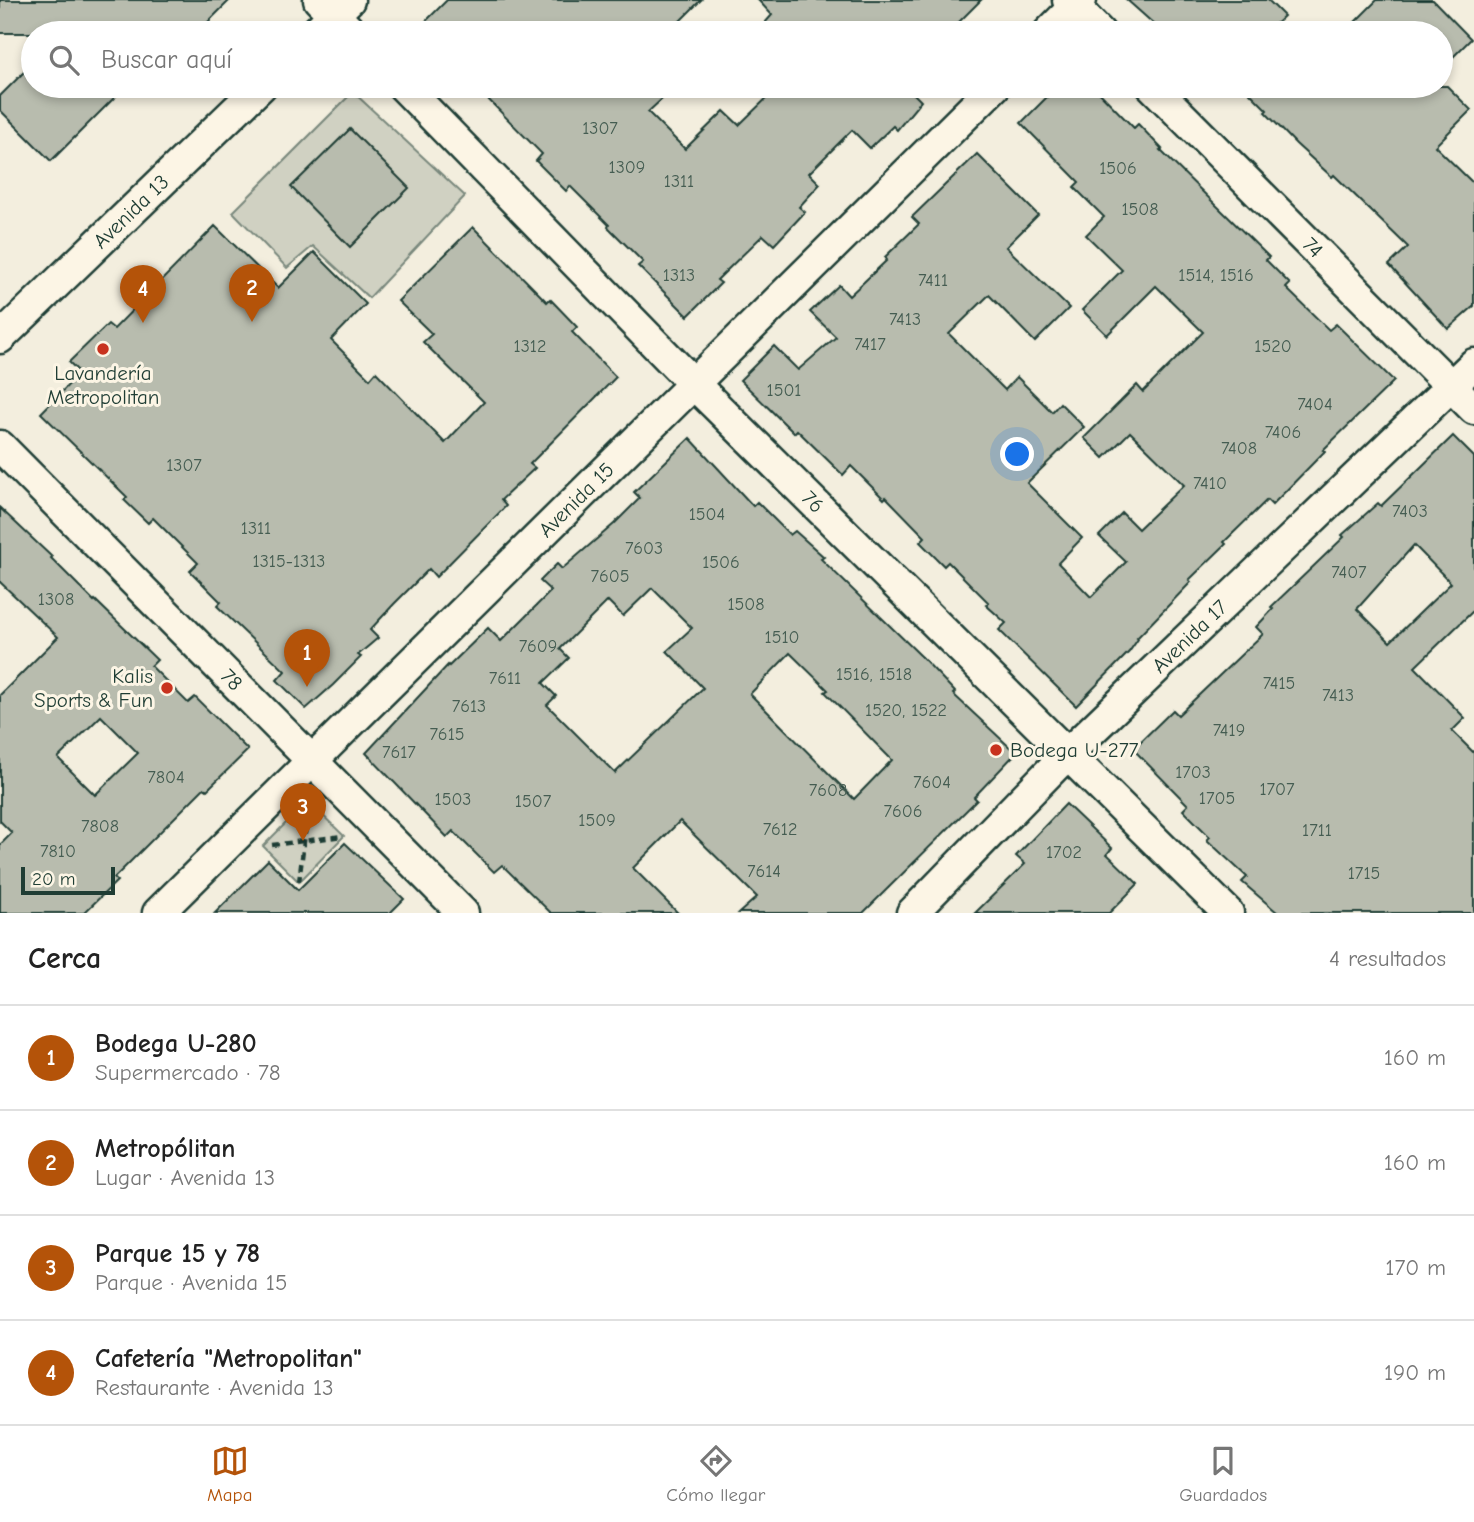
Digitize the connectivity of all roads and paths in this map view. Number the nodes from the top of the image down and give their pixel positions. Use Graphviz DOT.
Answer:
graph roads {
  1 [pos="1074,2"];
  2 [pos="1058,21"];
  3 [pos="1090,21"];
  4 [pos="249,98"];
  5 [pos="415,98"];
  6 [pos="983,98"];
  7 [pos="1165,98"];
  8 [pos="0,338"];
  9 [pos="1474,364"];
  10 [pos="693,383"];
  11 [pos="1452,387"];
  12 [pos="1474,409"];
  13 [pos="0,446"];
  14 [pos="1068,753"];
  15 [pos="312,761"];
  16 [pos="309,801"];
  17 [pos="344,836"];
  18 [pos="304,841"];
  19 [pos="262,846"];
  20 [pos="299,882"];
  21 [pos="158,913"];
  22 [pos="463,913"];
  23 [pos="912,913"];
  24 [pos="1228,913"];
  1 -- 2 [label="street"];
  1 -- 3 [label="street"];
  4 -- 8 [label="street, Avenida 13"];
  5 -- 10 [label="street, 76"];
  6 -- 10 [label="street, Avenida 15"];
  7 -- 11 [label="street, 74"];
  9 -- 11 [label="street, Avenida 17"];
  10 -- 14 [label="street, 76"];
  10 -- 15 [label="street, Avenida 15"];
  11 -- 12 [label="street, 74"];
  11 -- 14 [label="street, Avenida 17"];
  13 -- 15 [label="street, 78"];
  14 -- 23 [label="street, Avenida 17"];
  14 -- 24 [label="street, 76"];
  15 -- 21 [label="street, Avenida 15"];
  15 -- 22 [label="street, 78"];
  16 -- 18 [label="path"];
  17 -- 18 [label="path"];
  18 -- 19 [label="path"];
  18 -- 20 [label="path"];
}
